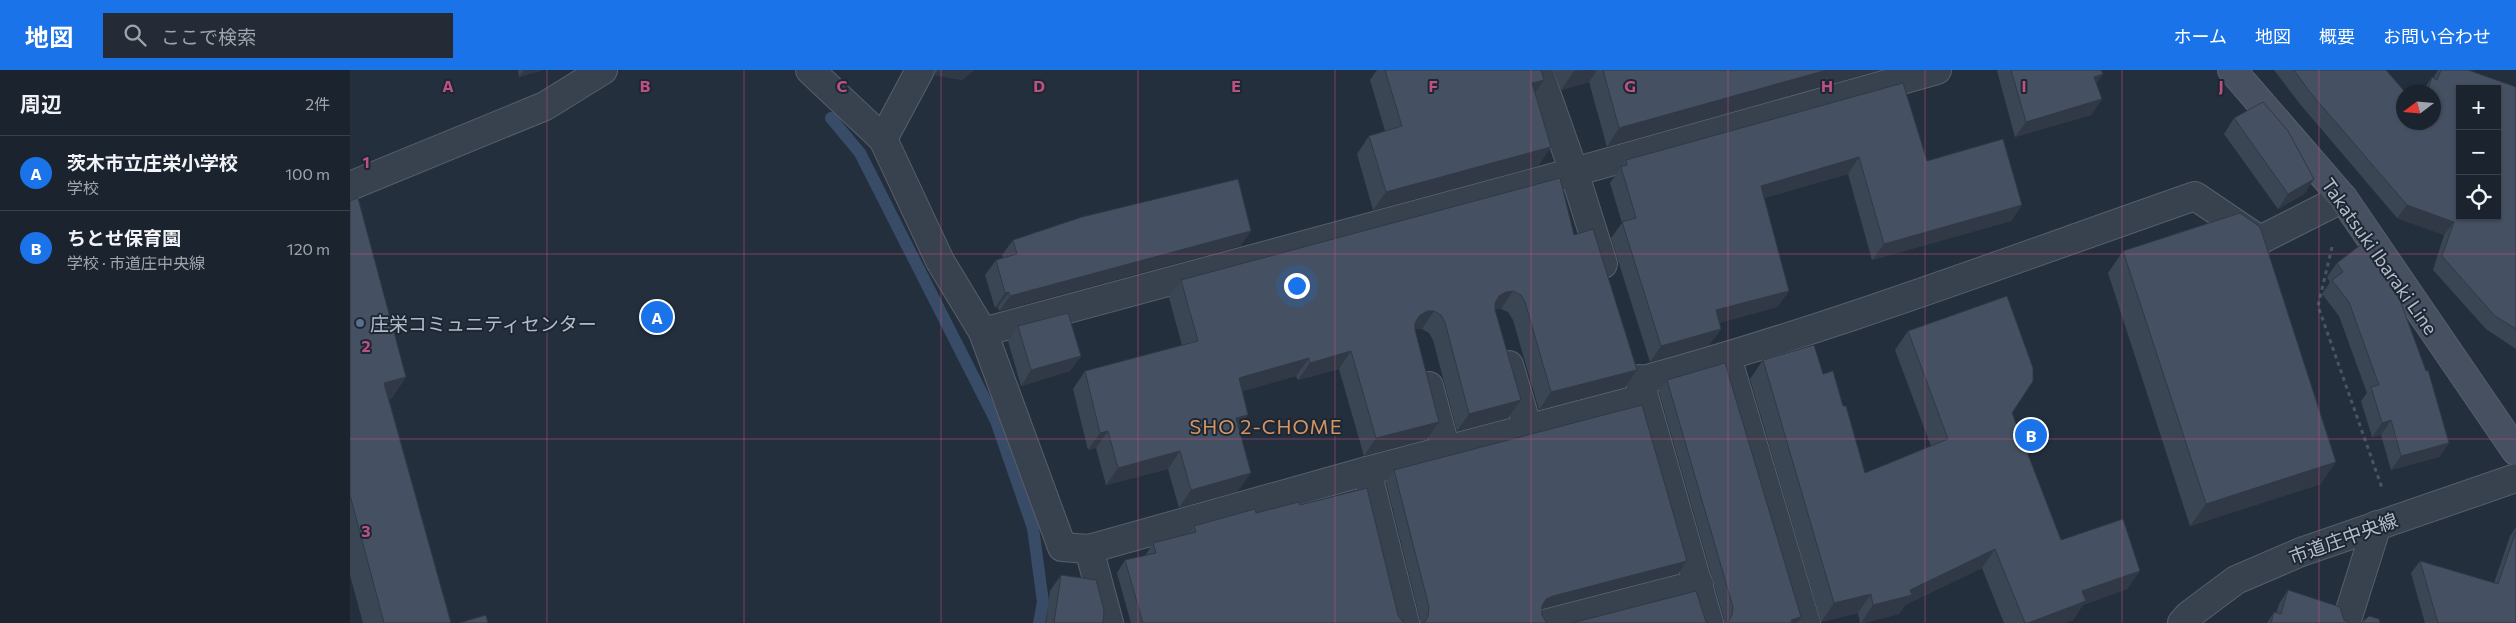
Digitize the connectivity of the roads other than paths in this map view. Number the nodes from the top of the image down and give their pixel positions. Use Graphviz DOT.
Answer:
graph roads {
  1 [pos="603,70"];
  2 [pos="810,70"];
  3 [pos="920,70"];
  4 [pos="1538,70"];
  5 [pos="1937,70"];
  6 [pos="2232,70"];
  7 [pos="882,139"];
  8 [pos="1574,172"];
  9 [pos="350,186"];
  10 [pos="2343,198"];
  11 [pos="1610,286"];
  12 [pos="983,332"];
  13 [pos="1503,343"];
  14 [pos="1631,353"];
  15 [pos="1727,358"];
  16 [pos="1423,363"];
  17 [pos="1642,390"];
  18 [pos="1528,429"];
  19 [pos="1446,450"];
  20 [pos="2516,451"];
  21 [pos="1367,471"];
  22 [pos="2516,478"];
  23 [pos="2385,522"];
  24 [pos="1089,549"];
  25 [pos="1699,584"];
  26 [pos="1109,623"];
  27 [pos="1404,623"];
  28 [pos="1548,623"];
  29 [pos="1709,623"];
  30 [pos="1806,623"];
  31 [pos="2182,623"];
  32 [pos="2346,623"];
  1 -- 9 [label="street"];
  2 -- 7 [label="street"];
  3 -- 7 [label="street"];
  4 -- 8 [label="street"];
  5 -- 8 [label="street"];
  6 -- 10 [label="main road, Takatsuki Ibaraki Line"];
  7 -- 12 [label="street"];
  8 -- 11 [label="street"];
  8 -- 12 [label="street"];
  10 -- 15 [label="street"];
  10 -- 20 [label="main road, Takatsuki Ibaraki Line"];
  12 -- 24 [label="street"];
  13 -- 18 [label="street"];
  14 -- 17 [label="street"];
  15 -- 17 [label="street"];
  15 -- 30 [label="street"];
  16 -- 19 [label="street"];
  17 -- 18 [label="street"];
  17 -- 25 [label="street"];
  18 -- 19 [label="street"];
  19 -- 21 [label="street"];
  21 -- 24 [label="street"];
  21 -- 27 [label="street"];
  22 -- 23 [label="street, 市道庄中央線"];
  23 -- 31 [label="street, 市道庄中央線"];
  23 -- 32 [label="street"];
  24 -- 26 [label="street"];
  25 -- 28 [label="street"];
  25 -- 29 [label="street"];
}
